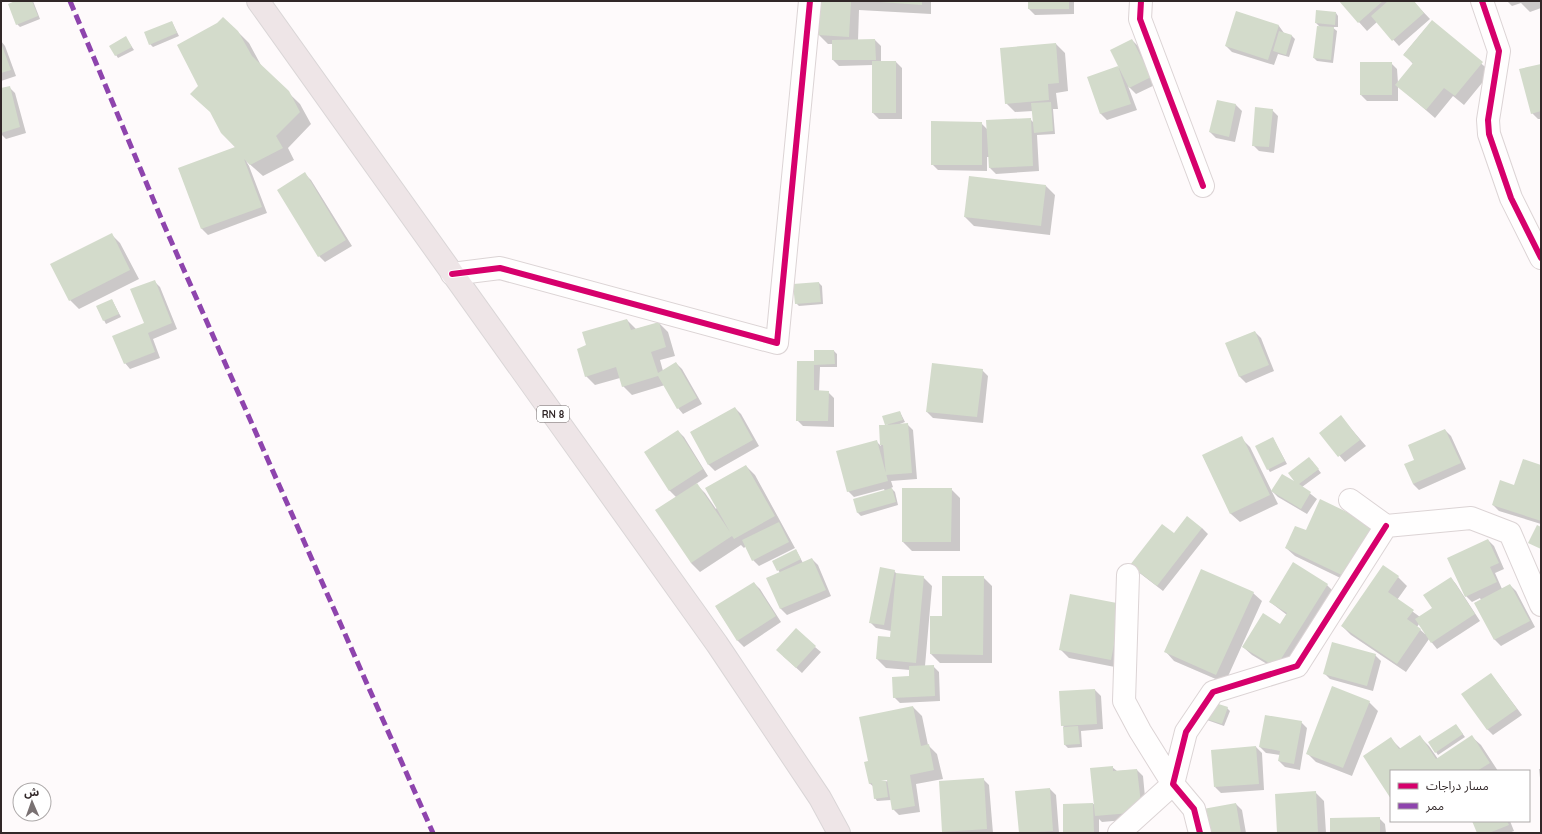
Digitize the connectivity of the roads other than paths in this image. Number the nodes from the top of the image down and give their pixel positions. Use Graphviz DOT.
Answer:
graph roads {
  1 [pos="258,1"];
  2 [pos="810,1"];
  3 [pos="1140,1"];
  4 [pos="1482,1"];
  5 [pos="1204,186"];
  6 [pos="1541,258"];
  7 [pos="452,274"];
  8 [pos="1350,500"];
  9 [pos="1386,526"];
  10 [pos="1128,576"];
  11 [pos="1541,605"];
  12 [pos="1173,784"];
  13 [pos="839,833"];
  14 [pos="1119,833"];
  15 [pos="1200,833"];
  1 -- 7 [label="main road, RN 8"];
  2 -- 7 [label="street"];
  3 -- 5 [label="street"];
  4 -- 6 [label="street"];
  7 -- 13 [label="main road, RN 8"];
  8 -- 9 [label="street"];
  9 -- 11 [label="street"];
  9 -- 12 [label="street"];
  10 -- 12 [label="street"];
  12 -- 14 [label="street"];
  12 -- 15 [label="street"];
}
